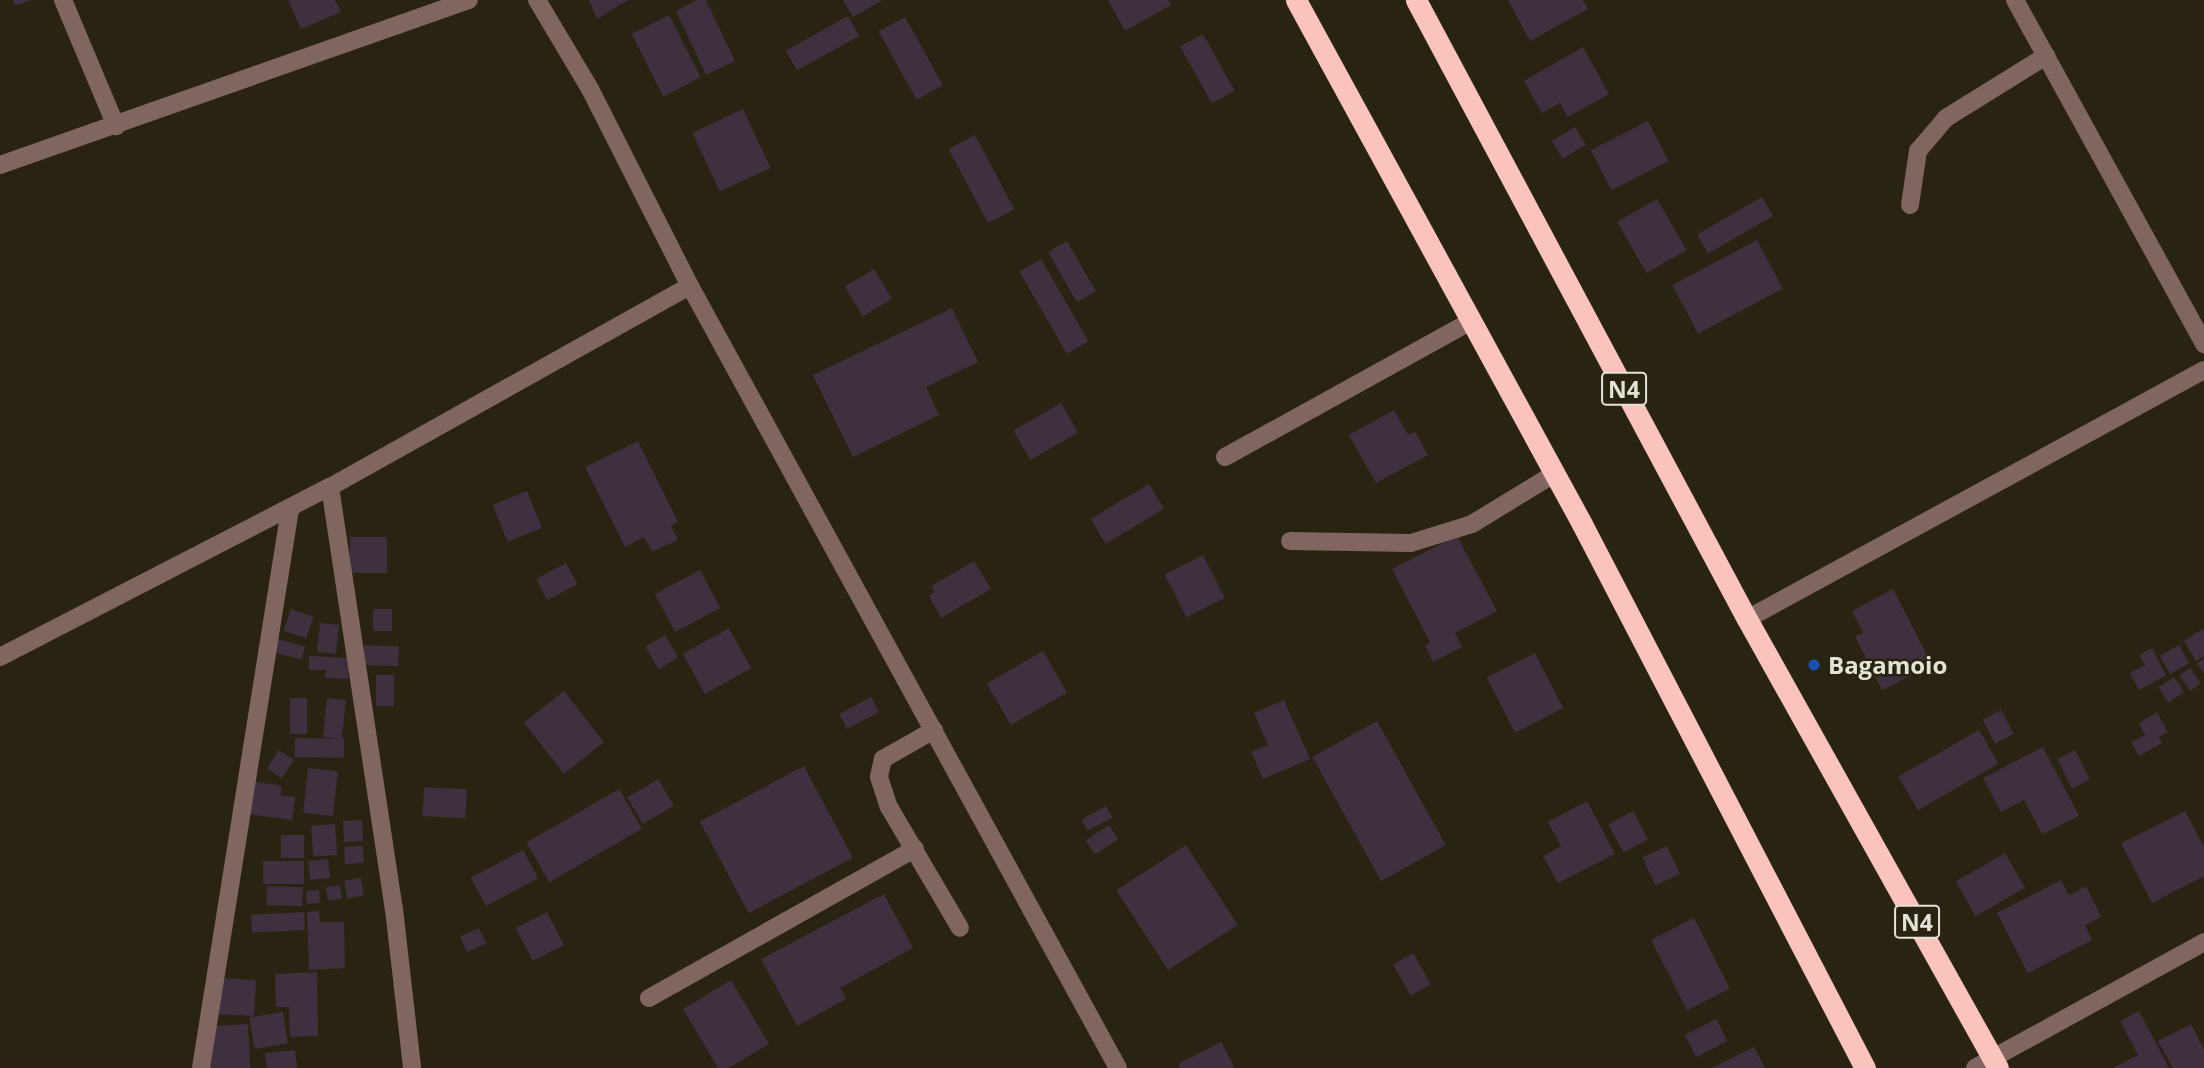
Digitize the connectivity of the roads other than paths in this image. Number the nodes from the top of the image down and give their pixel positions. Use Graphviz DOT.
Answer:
graph roads {
  1 [pos="63,0"];
  2 [pos="469,0"];
  3 [pos="537,0"];
  4 [pos="1296,0"];
  5 [pos="1416,0"];
  6 [pos="2015,0"];
  7 [pos="2046,56"];
  8 [pos="116,126"];
  9 [pos="0,165"];
  10 [pos="1910,205"];
  11 [pos="690,286"];
  12 [pos="1471,321"];
  13 [pos="2204,344"];
  14 [pos="2204,370"];
  15 [pos="1225,457"];
  16 [pos="1555,474"];
  17 [pos="330,487"];
  18 [pos="289,509"];
  19 [pos="1290,541"];
  20 [pos="1747,619"];
  21 [pos="0,657"];
  22 [pos="934,730"];
  23 [pos="915,849"];
  24 [pos="960,928"];
  25 [pos="2204,942"];
  26 [pos="649,998"];
  27 [pos="1988,1065"];
  28 [pos="201,1068"];
  29 [pos="412,1068"];
  30 [pos="1118,1068"];
  31 [pos="1865,1068"];
  1 -- 8 [label="street"];
  2 -- 8 [label="street"];
  3 -- 11 [label="street"];
  4 -- 12 [label="highway"];
  5 -- 20 [label="highway, N4"];
  6 -- 7 [label="street"];
  7 -- 10 [label="street"];
  7 -- 13 [label="street"];
  8 -- 9 [label="street"];
  11 -- 17 [label="street"];
  11 -- 22 [label="street"];
  12 -- 15 [label="street"];
  12 -- 16 [label="highway"];
  14 -- 20 [label="street"];
  16 -- 19 [label="street"];
  16 -- 31 [label="highway"];
  17 -- 18 [label="street"];
  17 -- 29 [label="street"];
  18 -- 21 [label="street"];
  18 -- 28 [label="street"];
  20 -- 27 [label="highway, N4"];
  22 -- 23 [label="street"];
  22 -- 30 [label="street"];
  23 -- 24 [label="street"];
  23 -- 26 [label="street"];
  25 -- 27 [label="street"];
}
